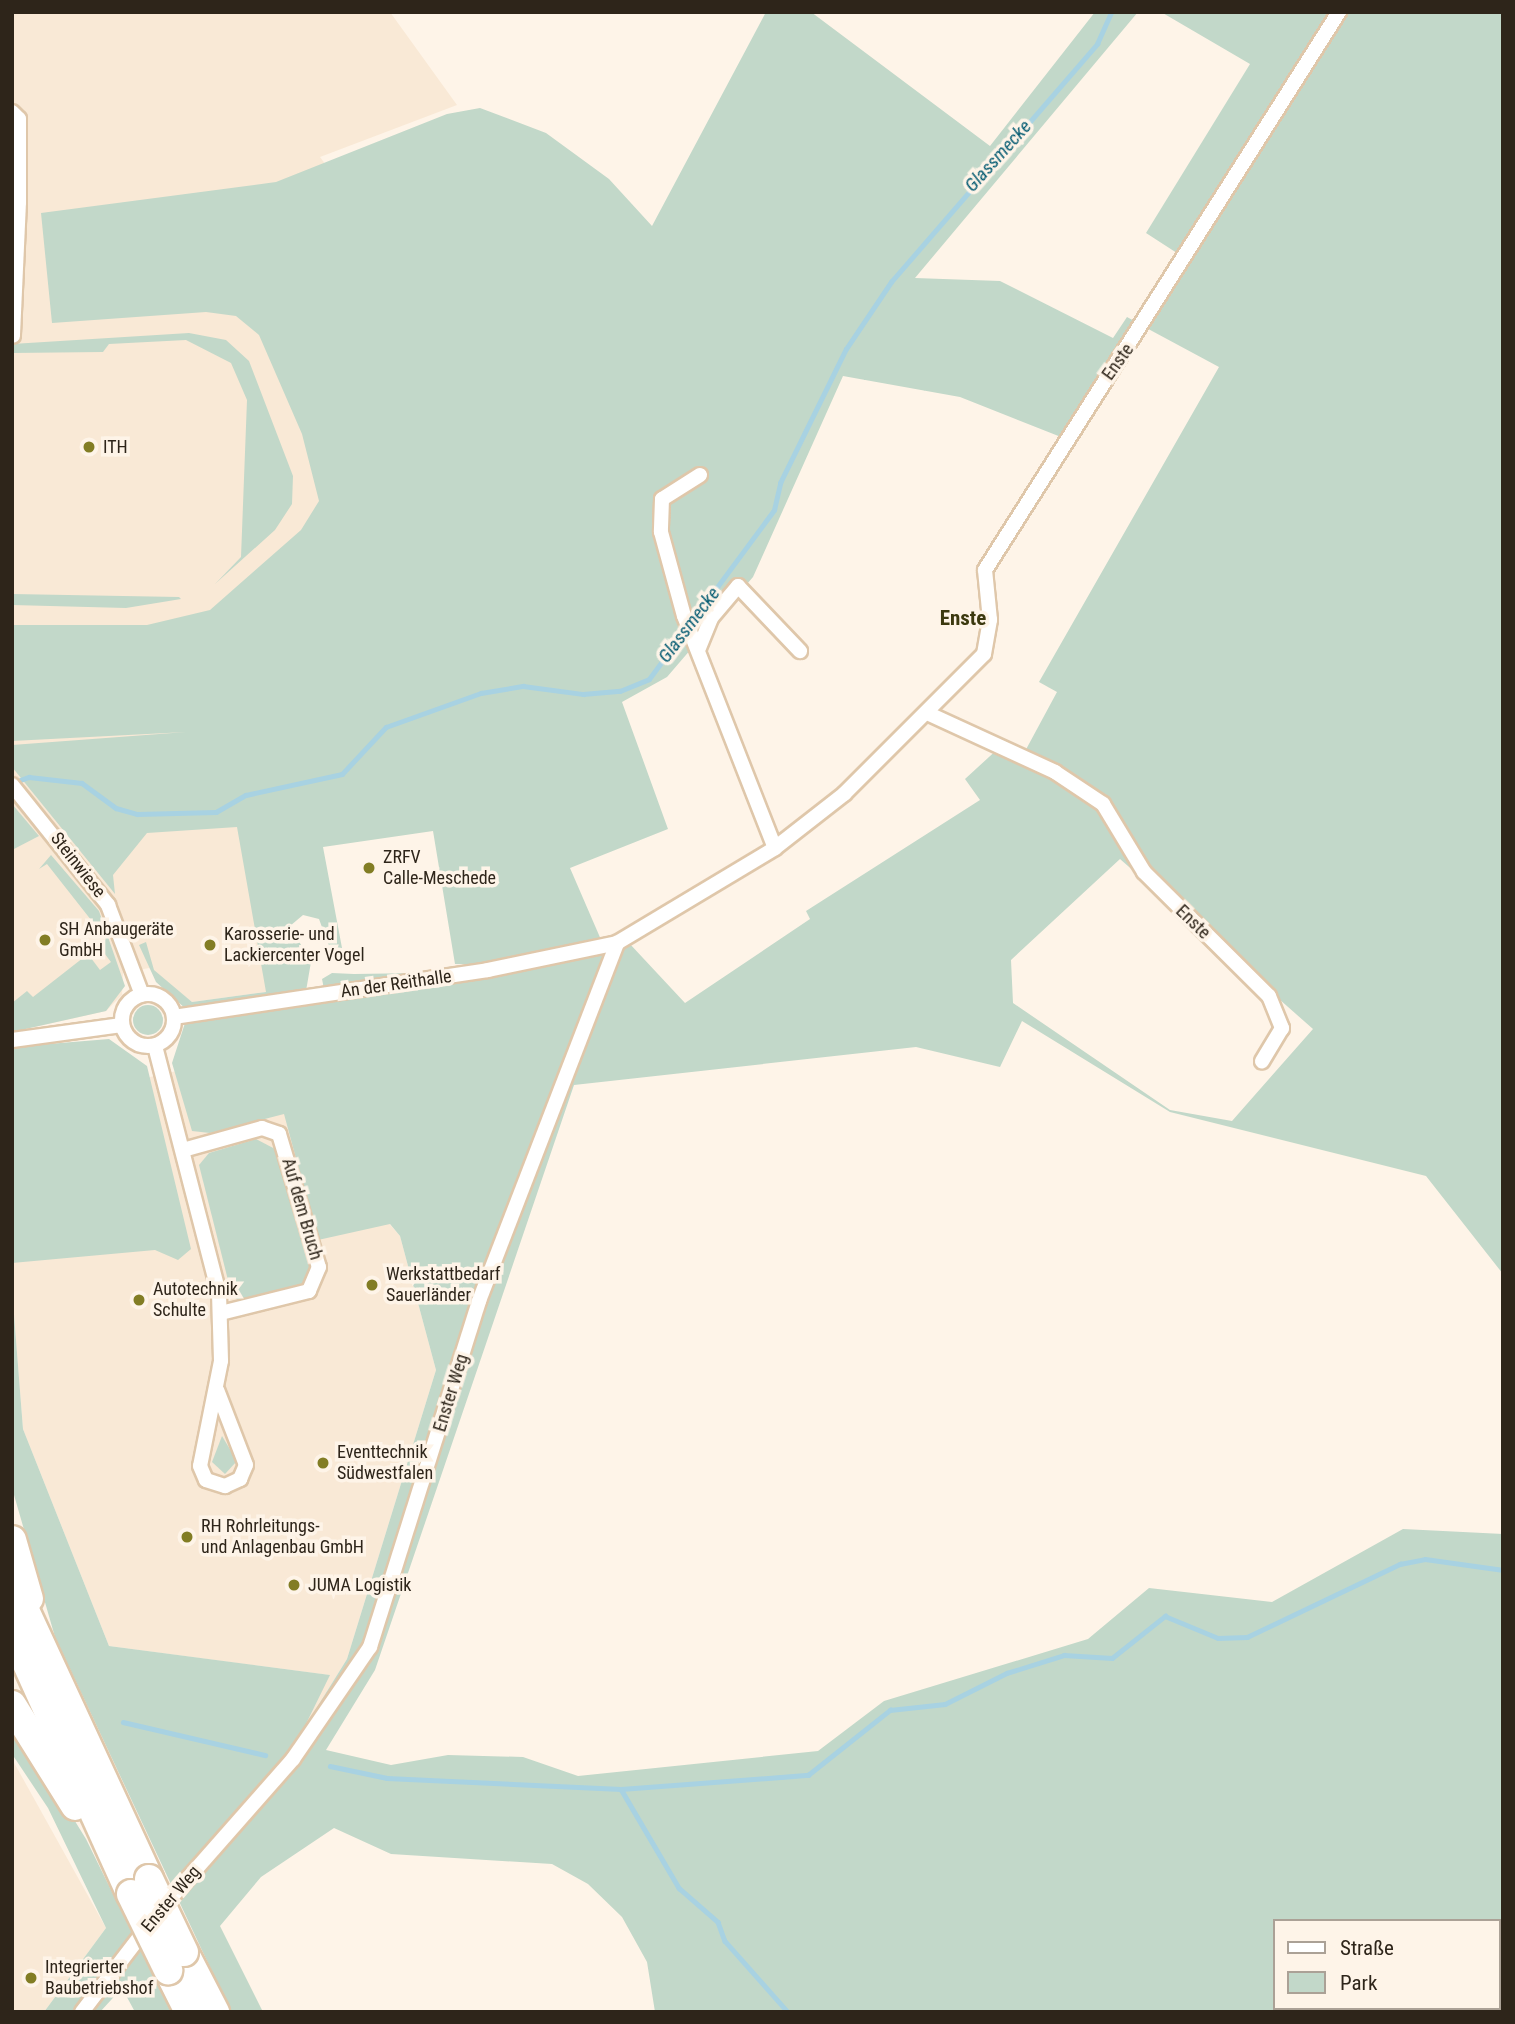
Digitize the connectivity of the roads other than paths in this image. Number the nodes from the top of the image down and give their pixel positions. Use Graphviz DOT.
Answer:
graph roads {
  1 [pos="1339,12"];
  2 [pos="12,112"];
  3 [pos="16,197"];
  4 [pos="17,335"];
  5 [pos="700,475"];
  6 [pos="696,642"];
  7 [pos="800,651"];
  8 [pos="927,713"];
  9 [pos="15,789"];
  10 [pos="775,848"];
  11 [pos="617,943"];
  12 [pos="142,995"];
  13 [pos="174,1017"];
  14 [pos="122,1025"];
  15 [pos="12,1040"];
  16 [pos="155,1046"];
  17 [pos="1262,1061"];
  18 [pos="183,1150"];
  19 [pos="221,1314"];
  20 [pos="217,1390"];
  21 [pos="12,1540"];
  22 [pos="12,1582"];
  23 [pos="12,1631"];
  24 [pos="55,1678"];
  25 [pos="12,1705"];
  26 [pos="140,1886"];
  27 [pos="176,1961"];
  28 [pos="82,2012"];
  29 [pos="189,2012"];
  30 [pos="215,2012"];
  1 -- 8 [label="street, Enste"];
  2 -- 3 [label="street"];
  3 -- 4 [label="street"];
  5 -- 6 [label="street"];
  6 -- 7 [label="street"];
  6 -- 10 [label="street"];
  8 -- 10 [label="street, Enste"];
  8 -- 17 [label="street, Enste"];
  9 -- 12 [label="street, Steinwiese"];
  10 -- 11 [label="street, Enste"];
  11 -- 13 [label="street, An der Reithalle"];
  11 -- 28 [label="street, Enster Weg"];
  12 -- 13 [label="street"];
  12 -- 14 [label="street"];
  13 -- 16 [label="street"];
  14 -- 15 [label="street"];
  14 -- 16 [label="street"];
  16 -- 18 [label="street"];
  18 -- 19 [label="street"];
  18 -- 19 [label="street, Auf dem Bruch"];
  19 -- 20 [label="street"];
  20 -- 20 [label="street"];
  21 -- 24 [label="highway"];
  22 -- 24 [label="highway"];
  23 -- 26 [label="highway"];
  24 -- 26 [label="highway"];
  25 -- 26 [label="highway"];
  26 -- 27 [label="highway, bridge"];
  27 -- 29 [label="highway"];
  27 -- 30 [label="highway"];
}
